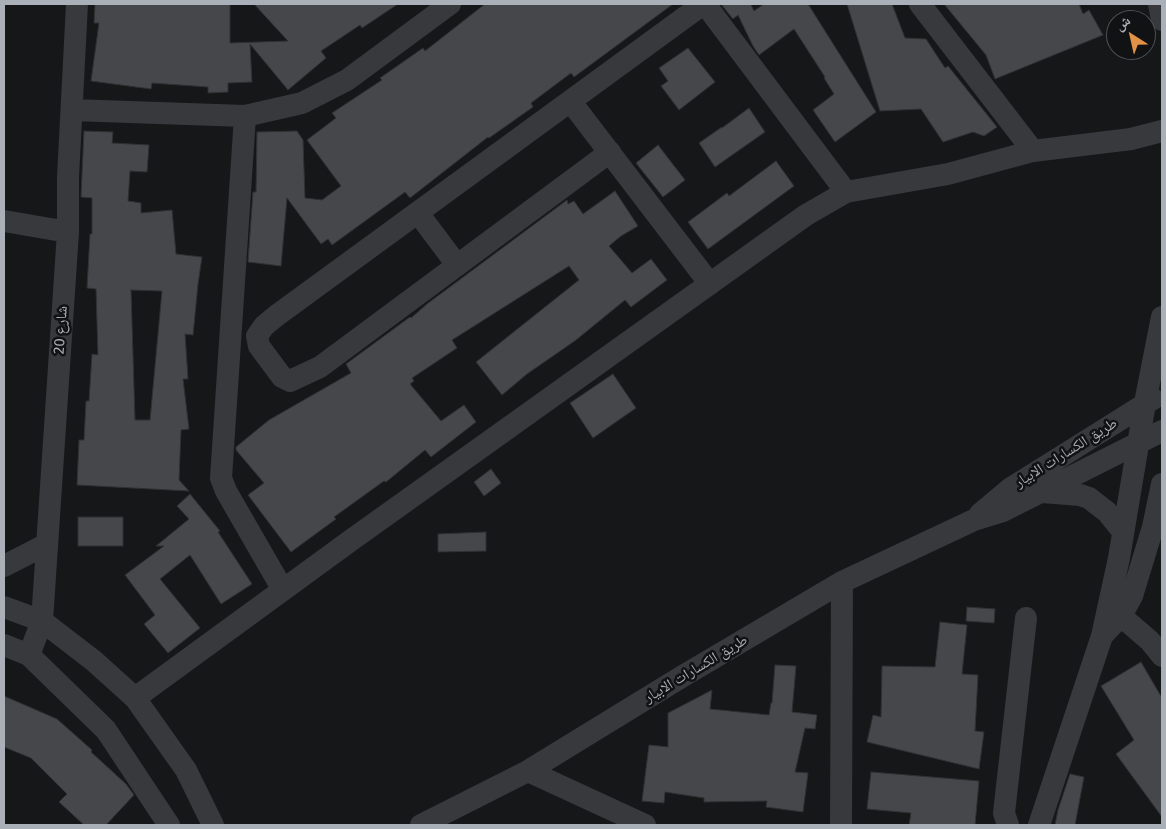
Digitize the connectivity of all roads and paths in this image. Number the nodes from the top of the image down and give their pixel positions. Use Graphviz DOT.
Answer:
graph roads {
  1 [pos="77,4"];
  2 [pos="450,4"];
  3 [pos="704,4"];
  4 [pos="920,4"];
  5 [pos="1158,4"];
  6 [pos="1162,20"];
  7 [pos="571,102"];
  8 [pos="72,110"];
  9 [pos="245,116"];
  10 [pos="1162,130"];
  11 [pos="1033,151"];
  12 [pos="610,152"];
  13 [pos="846,192"];
  14 [pos="418,213"];
  15 [pos="4,222"];
  16 [pos="68,232"];
  17 [pos="457,265"];
  18 [pos="710,284"];
  19 [pos="1162,318"];
  20 [pos="1154,398"];
  21 [pos="1162,431"];
  22 [pos="1138,444"];
  23 [pos="1162,484"];
  24 [pos="1041,492"];
  25 [pos="974,520"];
  26 [pos="1123,532"];
  27 [pos="47,544"];
  28 [pos="4,566"];
  29 [pos="842,582"];
  30 [pos="283,590"];
  31 [pos="4,607"];
  32 [pos="1122,616"];
  33 [pos="1026,618"];
  34 [pos="42,621"];
  35 [pos="1102,636"];
  36 [pos="4,645"];
  37 [pos="29,655"];
  38 [pos="1162,656"];
  39 [pos="135,698"];
  40 [pos="528,771"];
  41 [pos="169,825"];
  42 [pos="213,825"];
  43 [pos="421,825"];
  44 [pos="645,825"];
  45 [pos="841,825"];
  46 [pos="1008,825"];
  47 [pos="1039,825"];
  1 -- 8 [label="street, شارع 20"];
  2 -- 9 [label="street"];
  3 -- 7 [label="street"];
  3 -- 13 [label="street"];
  4 -- 11 [label="street"];
  5 -- 6 [label="street"];
  7 -- 12 [label="street"];
  7 -- 14 [label="street"];
  8 -- 9 [label="street"];
  8 -- 16 [label="street, شارع 20"];
  9 -- 30 [label="street"];
  10 -- 11 [label="street"];
  11 -- 13 [label="street"];
  12 -- 17 [label="street"];
  12 -- 18 [label="street"];
  13 -- 18 [label="street"];
  14 -- 17 [label="street"];
  14 -- 17 [label="street"];
  15 -- 16 [label="street"];
  16 -- 27 [label="street, شارع 20"];
  18 -- 30 [label="street"];
  19 -- 20 [label="street"];
  20 -- 22 [label="street"];
  20 -- 25 [label="street, طريق الكسارات الابيار"];
  21 -- 22 [label="street, طريق الكسارات الابيار"];
  22 -- 24 [label="street, طريق الكسارات الابيار"];
  22 -- 26 [label="street"];
  23 -- 32 [label="street"];
  24 -- 25 [label="street, طريق الكسارات الابيار"];
  24 -- 26 [label="street"];
  25 -- 29 [label="street, طريق الكسارات الابيار"];
  26 -- 35 [label="street"];
  27 -- 28 [label="street"];
  27 -- 34 [label="street, شارع 20"];
  29 -- 40 [label="street, طريق الكسارات الابيار"];
  29 -- 45 [label="street"];
  30 -- 39 [label="street"];
  31 -- 34 [label="street"];
  32 -- 35 [label="street"];
  32 -- 38 [label="street"];
  33 -- 46 [label="street"];
  34 -- 37 [label="street, شارع 20"];
  34 -- 39 [label="street"];
  35 -- 47 [label="street"];
  36 -- 37 [label="street"];
  37 -- 41 [label="street"];
  39 -- 42 [label="street"];
  40 -- 43 [label="street, طريق الكسارات الابيار"];
  40 -- 44 [label="street"];
}
